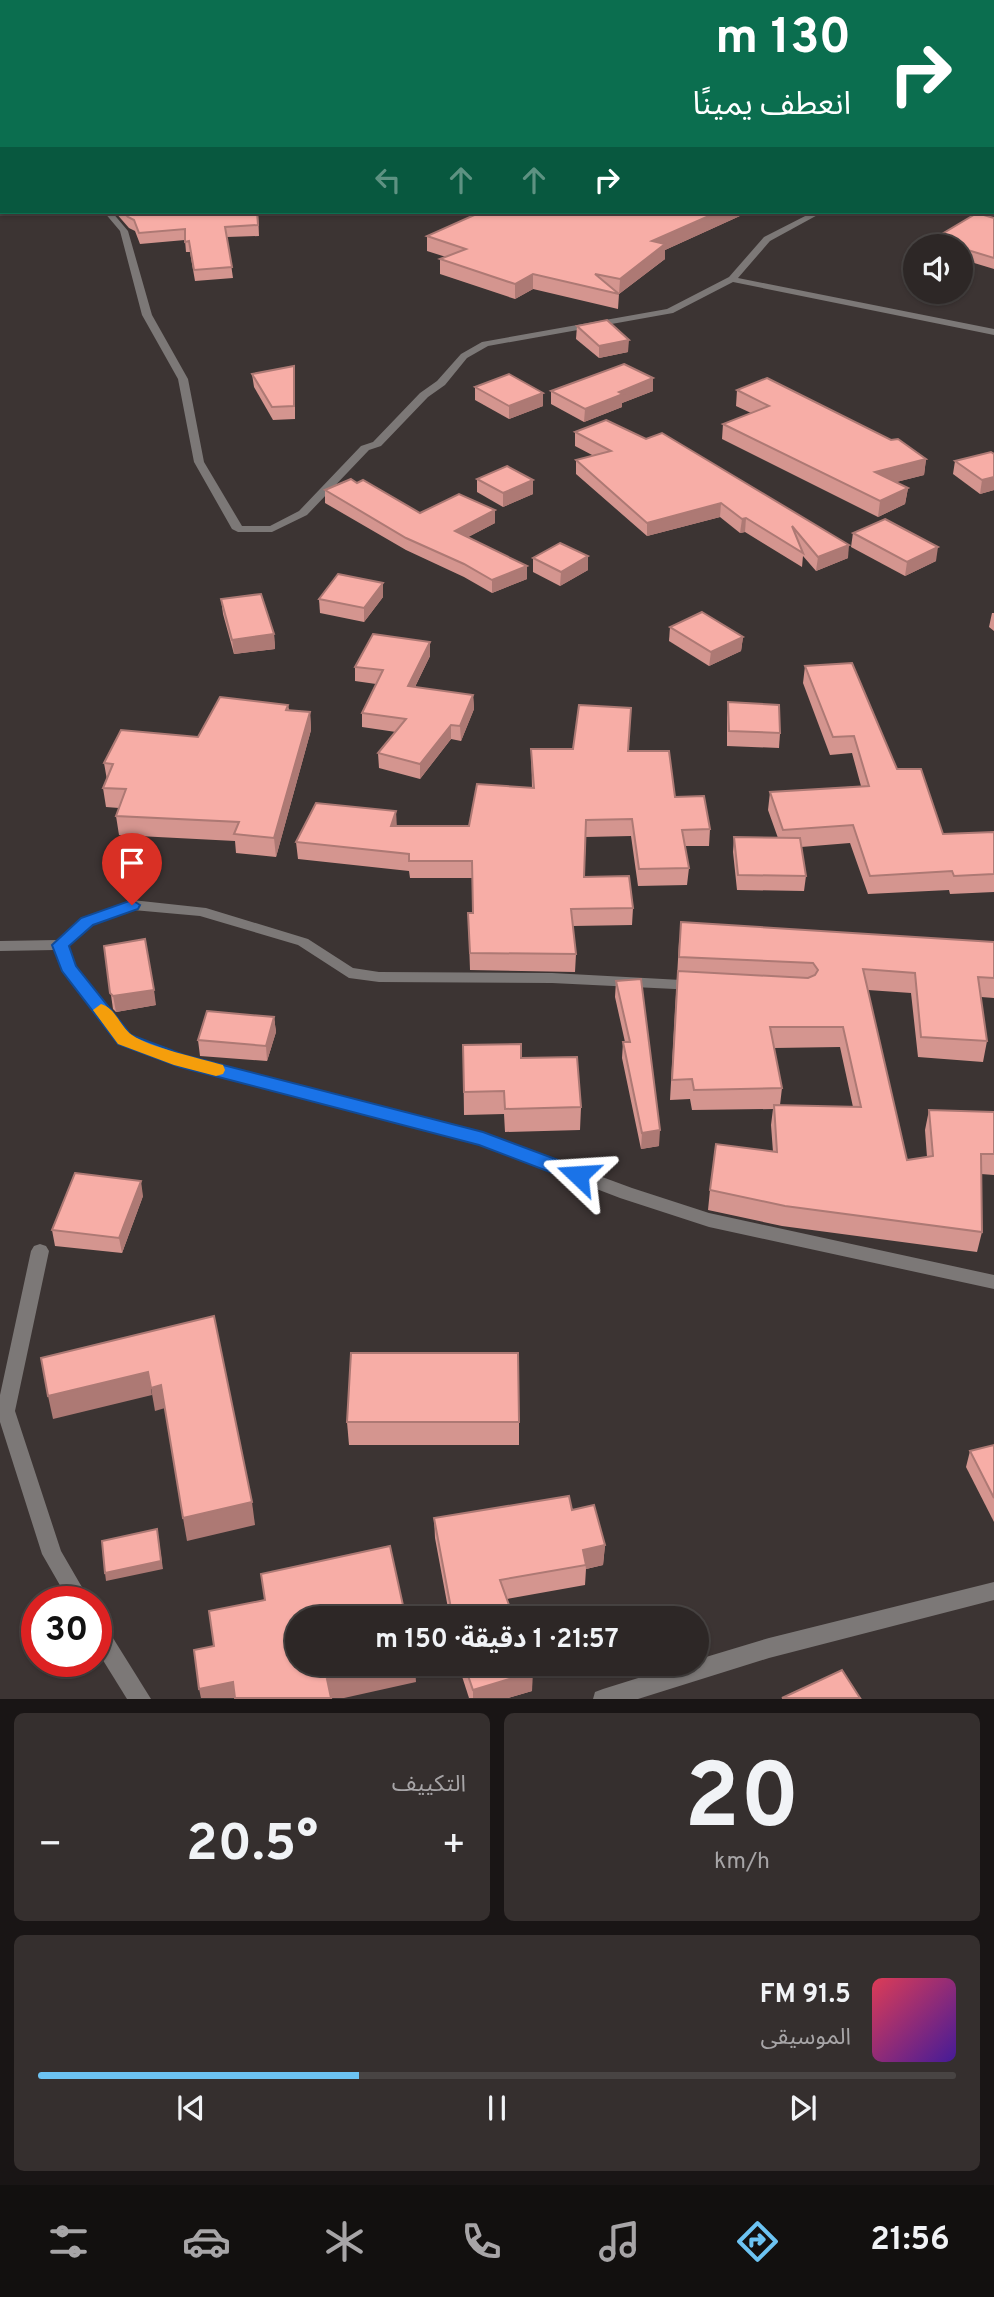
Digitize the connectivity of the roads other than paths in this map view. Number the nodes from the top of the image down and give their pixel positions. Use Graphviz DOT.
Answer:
graph roads {
  1 [pos="110,214"];
  2 [pos="815,214"];
  3 [pos="732,279"];
  4 [pos="994,332"];
  5 [pos="61,945"];
  6 [pos="0,946"];
  7 [pos="712,986"];
  8 [pos="40,1251"];
  9 [pos="994,1282"];
  10 [pos="70,1586"];
  11 [pos="994,1591"];
  12 [pos="112,1654"];
  13 [pos="141,1699"];
  14 [pos="603,1699"];
  1 -- 3 [label="street"];
  2 -- 3 [label="street"];
  3 -- 4 [label="street"];
  5 -- 6 [label="street"];
  5 -- 7 [label="street"];
  5 -- 9 [label="street"];
  8 -- 10 [label="street"];
  11 -- 14 [label="street"];
  12 -- 13 [label="street"];
}
